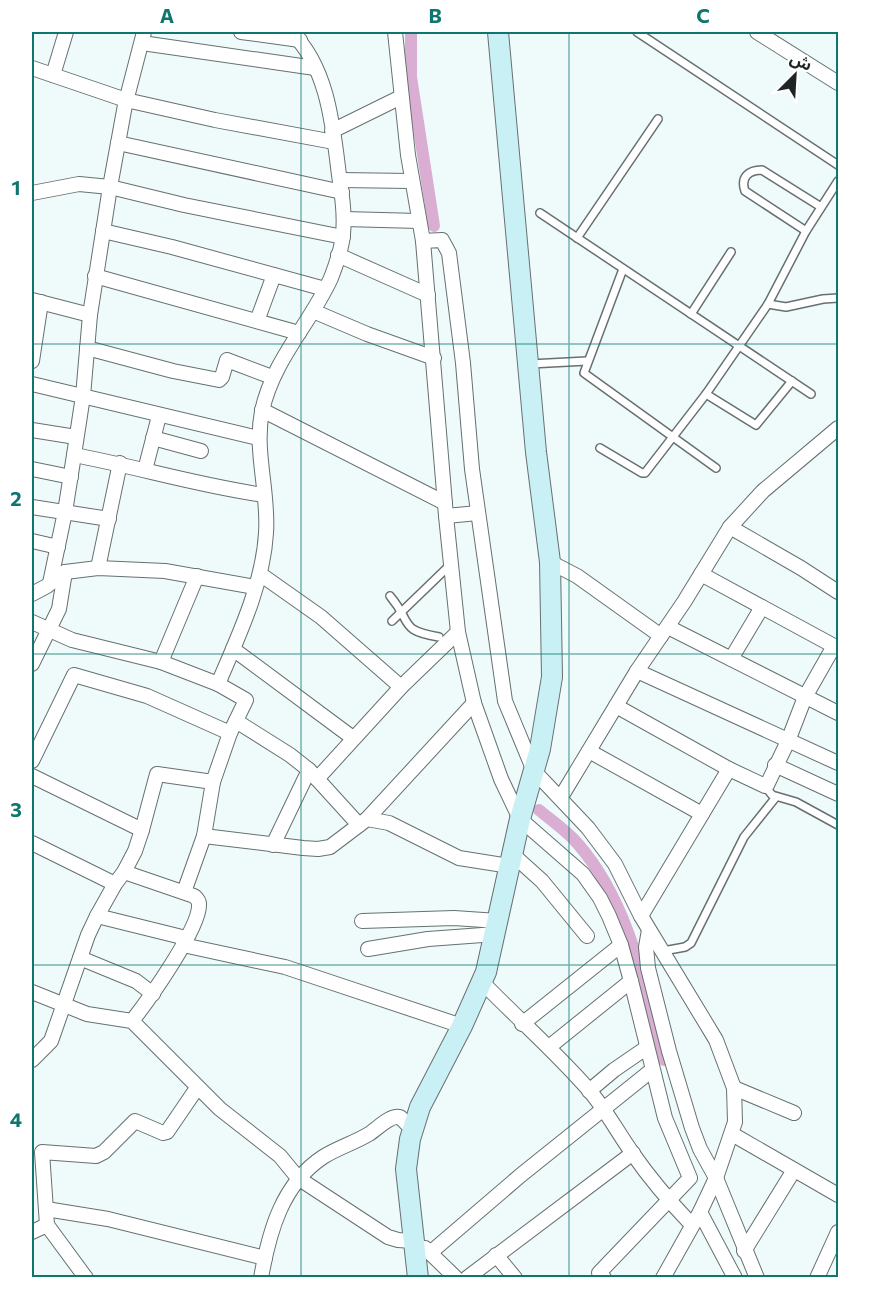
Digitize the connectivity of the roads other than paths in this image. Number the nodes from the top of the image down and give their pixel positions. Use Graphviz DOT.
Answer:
graph roads {
  1 [pos="66,32"];
  2 [pos="241,32"];
  3 [pos="395,32"];
  4 [pos="498,32"];
  5 [pos="637,32"];
  6 [pos="758,32"];
  7 [pos="296,36"];
  8 [pos="143,37"];
  9 [pos="32,68"];
  10 [pos="315,68"];
  11 [pos="53,75"];
  12 [pos="838,83"];
  13 [pos="401,97"];
  14 [pos="126,100"];
  15 [pos="658,119"];
  16 [pos="333,137"];
  17 [pos="118,143"];
  18 [pos="838,165"];
  19 [pos="411,181"];
  20 [pos="838,181"];
  21 [pos="341,186"];
  22 [pos="110,187"];
  23 [pos="32,193"];
  24 [pos="821,207"];
  25 [pos="540,213"];
  26 [pos="344,219"];
  27 [pos="419,221"];
  28 [pos="103,231"];
  29 [pos="806,231"];
  30 [pos="343,237"];
  31 [pos="577,238"];
  32 [pos="423,241"];
  33 [pos="731,252"];
  34 [pos="338,255"];
  35 [pos="623,268"];
  36 [pos="274,275"];
  37 [pos="95,276"];
  38 [pos="325,289"];
  39 [pos="428,295"];
  40 [pos="838,298"];
  41 [pos="36,301"];
  42 [pos="768,304"];
  43 [pos="313,311"];
  44 [pos="691,314"];
  45 [pos="90,315"];
  46 [pos="257,321"];
  47 [pos="299,333"];
  48 [pos="740,346"];
  49 [pos="87,348"];
  50 [pos="434,358"];
  51 [pos="587,360"];
  52 [pos="32,361"];
  53 [pos="529,364"];
  54 [pos="272,376"];
  55 [pos="792,381"];
  56 [pos="32,384"];
  57 [pos="706,394"];
  58 [pos="811,394"];
  59 [pos="83,396"];
  60 [pos="262,410"];
  61 [pos="159,416"];
  62 [pos="838,429"];
  63 [pos="32,430"];
  64 [pos="76,437"];
  65 [pos="153,438"];
  66 [pos="258,438"];
  67 [pos="674,438"];
  68 [pos="600,448"];
  69 [pos="201,452"];
  70 [pos="74,455"];
  71 [pos="120,463"];
  72 [pos="716,468"];
  73 [pos="32,469"];
  74 [pos="145,470"];
  75 [pos="71,477"];
  76 [pos="264,495"];
  77 [pos="32,507"];
  78 [pos="445,509"];
  79 [pos="65,512"];
  80 [pos="478,513"];
  81 [pos="109,519"];
  82 [pos="730,527"];
  83 [pos="32,541"];
  84 [pos="58,547"];
  85 [pos="550,562"];
  86 [pos="452,563"];
  87 [pos="98,568"];
  88 [pos="64,572"];
  89 [pos="701,574"];
  90 [pos="196,576"];
  91 [pos="258,581"];
  92 [pos="50,583"];
  93 [pos="838,592"];
  94 [pos="32,594"];
  95 [pos="390,597"];
  96 [pos="762,607"];
  97 [pos="401,611"];
  98 [pos="392,621"];
  99 [pos="32,622"];
  100 [pos="48,631"];
  101 [pos="664,631"];
  102 [pos="458,632"];
  103 [pos="439,637"];
  104 [pos="233,649"];
  105 [pos="730,659"];
  106 [pos="161,662"];
  107 [pos="32,664"];
  108 [pos="637,672"];
  109 [pos="218,684"];
  110 [pos="401,687"];
  111 [pos="805,697"];
  112 [pos="474,703"];
  113 [pos="616,706"];
  114 [pos="838,713"];
  115 [pos="233,727"];
  116 [pos="353,738"];
  117 [pos="788,741"];
  118 [pos="589,752"];
  119 [pos="32,761"];
  120 [pos="838,763"];
  121 [pos="775,765"];
  122 [pos="729,769"];
  123 [pos="534,771"];
  124 [pos="313,775"];
  125 [pos="32,776"];
  126 [pos="213,782"];
  127 [pos="765,786"];
  128 [pos="838,794"];
  129 [pos="776,796"];
  130 [pos="561,797"];
  131 [pos="702,814"];
  132 [pos="520,819"];
  133 [pos="363,822"];
  134 [pos="838,825"];
  135 [pos="142,830"];
  136 [pos="204,836"];
  137 [pos="32,843"];
  138 [pos="273,845"];
  139 [pos="511,860"];
  140 [pos="124,872"];
  141 [pos="115,884"];
  142 [pos="184,892"];
  143 [pos="96,916"];
  144 [pos="641,916"];
  145 [pos="362,921"];
  146 [pos="497,928"];
  147 [pos="649,930"];
  148 [pos="587,936"];
  149 [pos="184,941"];
  150 [pos="621,945"];
  151 [pos="368,948"];
  152 [pos="663,951"];
  153 [pos="81,958"];
  154 [pos="631,981"];
  155 [pos="482,982"];
  156 [pos="32,992"];
  157 [pos="153,994"];
  158 [pos="64,1006"];
  159 [pos="132,1021"];
  160 [pos="522,1023"];
  161 [pos="462,1026"];
  162 [pos="549,1047"];
  163 [pos="646,1048"];
  164 [pos="32,1060"];
  165 [pos="675,1071"];
  166 [pos="653,1074"];
  167 [pos="197,1088"];
  168 [pos="734,1088"];
  169 [pos="589,1091"];
  170 [pos="603,1110"];
  171 [pos="794,1113"];
  172 [pos="412,1129"];
  173 [pos="732,1134"];
  174 [pos="633,1153"];
  175 [pos="794,1170"];
  176 [pos="297,1178"];
  177 [pos="690,1178"];
  178 [pos="716,1178"];
  179 [pos="838,1195"];
  180 [pos="669,1200"];
  181 [pos="702,1206"];
  182 [pos="46,1209"];
  183 [pos="47,1225"];
  184 [pos="692,1225"];
  185 [pos="32,1232"];
  186 [pos="838,1232"];
  187 [pos="412,1238"];
  188 [pos="744,1251"];
  189 [pos="430,1253"];
  190 [pos="496,1255"];
  191 [pos="265,1258"];
  192 [pos="86,1278"];
  193 [pos="261,1278"];
  194 [pos="418,1278"];
  195 [pos="456,1278"];
  196 [pos="467,1278"];
  197 [pos="515,1278"];
  198 [pos="604,1278"];
  199 [pos="663,1278"];
  200 [pos="735,1278"];
  201 [pos="757,1278"];
  202 [pos="817,1278"];
  1 -- 11 [label="street"];
  2 -- 7 [label="street"];
  3 -- 13 [label="street"];
  4 -- 53 [label="main road"];
  5 -- 18 [label="lane"];
  6 -- 12 [label="street"];
  7 -- 10 [label="street"];
  8 -- 10 [label="street"];
  8 -- 14 [label="street"];
  9 -- 11 [label="street"];
  10 -- 16 [label="street"];
  11 -- 14 [label="street"];
  13 -- 16 [label="street"];
  13 -- 19 [label="street"];
  14 -- 16 [label="street"];
  14 -- 17 [label="street"];
  15 -- 31 [label="lane"];
  16 -- 21 [label="street"];
  17 -- 21 [label="street"];
  17 -- 22 [label="street"];
  19 -- 21 [label="street"];
  19 -- 27 [label="street"];
  20 -- 24 [label="lane"];
  21 -- 26 [label="street"];
  22 -- 23 [label="street"];
  22 -- 28 [label="street"];
  22 -- 30 [label="street"];
  24 -- 29 [label="lane"];
  24 -- 29 [label="lane"];
  25 -- 31 [label="lane"];
  26 -- 27 [label="street"];
  26 -- 30 [label="street"];
  27 -- 32 [label="street"];
  28 -- 36 [label="street"];
  28 -- 37 [label="street"];
  29 -- 42 [label="lane"];
  30 -- 34 [label="street"];
  31 -- 35 [label="lane"];
  32 -- 39 [label="street"];
  32 -- 80 [label="street"];
  33 -- 44 [label="lane"];
  34 -- 38 [label="street"];
  34 -- 39 [label="street"];
  35 -- 44 [label="lane"];
  35 -- 51 [label="lane"];
  36 -- 38 [label="street"];
  36 -- 46 [label="street"];
  37 -- 45 [label="street"];
  37 -- 46 [label="street"];
  38 -- 43 [label="street"];
  39 -- 50 [label="street"];
  40 -- 42 [label="lane"];
  41 -- 45 [label="street"];
  41 -- 52 [label="street"];
  42 -- 48 [label="lane"];
  43 -- 47 [label="street"];
  43 -- 50 [label="street"];
  44 -- 48 [label="lane"];
  45 -- 49 [label="street"];
  46 -- 47 [label="street"];
  47 -- 54 [label="street"];
  48 -- 55 [label="lane"];
  48 -- 57 [label="lane"];
  49 -- 54 [label="street"];
  49 -- 59 [label="street"];
  50 -- 78 [label="street"];
  51 -- 53 [label="lane"];
  51 -- 67 [label="lane"];
  53 -- 85 [label="main road"];
  54 -- 60 [label="street"];
  55 -- 57 [label="lane"];
  55 -- 58 [label="lane"];
  56 -- 59 [label="street"];
  57 -- 67 [label="lane"];
  59 -- 61 [label="street"];
  59 -- 64 [label="street"];
  60 -- 66 [label="street"];
  60 -- 78 [label="street"];
  61 -- 65 [label="street"];
  61 -- 66 [label="street"];
  62 -- 82 [label="street"];
  63 -- 64 [label="street"];
  64 -- 70 [label="street"];
  65 -- 69 [label="street"];
  65 -- 74 [label="street"];
  66 -- 76 [label="street"];
  67 -- 68 [label="lane"];
  67 -- 72 [label="lane"];
  70 -- 71 [label="street"];
  70 -- 75 [label="street"];
  71 -- 74 [label="street"];
  71 -- 81 [label="street"];
  73 -- 75 [label="street"];
  74 -- 76 [label="street"];
  75 -- 79 [label="street"];
  76 -- 91 [label="street"];
  77 -- 79 [label="street"];
  78 -- 80 [label="street"];
  78 -- 86 [label="street"];
  79 -- 81 [label="street"];
  79 -- 84 [label="street"];
  80 -- 123 [label="street"];
  81 -- 87 [label="street"];
  82 -- 89 [label="street"];
  82 -- 93 [label="street"];
  83 -- 84 [label="street"];
  84 -- 92 [label="street"];
  85 -- 101 [label="street"];
  85 -- 123 [label="main road"];
  86 -- 97 [label="lane"];
  86 -- 102 [label="street"];
  87 -- 88 [label="street"];
  87 -- 90 [label="street"];
  88 -- 92 [label="street"];
  88 -- 100 [label="street"];
  89 -- 96 [label="street"];
  89 -- 101 [label="street"];
  90 -- 91 [label="street"];
  90 -- 106 [label="street"];
  91 -- 104 [label="street"];
  91 -- 110 [label="street"];
  92 -- 94 [label="street"];
  95 -- 97 [label="lane"];
  96 -- 105 [label="street"];
  96 -- 111 [label="street"];
  97 -- 98 [label="lane"];
  97 -- 103 [label="lane"];
  99 -- 100 [label="street"];
  100 -- 106 [label="street"];
  100 -- 107 [label="street"];
  101 -- 105 [label="street"];
  101 -- 108 [label="street"];
  102 -- 110 [label="street"];
  102 -- 112 [label="street"];
  104 -- 109 [label="street"];
  104 -- 116 [label="street"];
  105 -- 111 [label="street"];
  106 -- 109 [label="street"];
  108 -- 113 [label="street"];
  108 -- 117 [label="street"];
  109 -- 115 [label="street"];
  110 -- 116 [label="street"];
  111 -- 114 [label="street"];
  111 -- 117 [label="street"];
  112 -- 132 [label="street"];
  112 -- 133 [label="street"];
  113 -- 118 [label="street"];
  113 -- 122 [label="street"];
  115 -- 119 [label="street"];
  115 -- 124 [label="street"];
  115 -- 126 [label="street"];
  116 -- 124 [label="street"];
  117 -- 120 [label="street"];
  117 -- 121 [label="street"];
  118 -- 130 [label="street"];
  118 -- 131 [label="street"];
  121 -- 127 [label="street"];
  121 -- 128 [label="street"];
  122 -- 127 [label="street"];
  122 -- 131 [label="street"];
  123 -- 130 [label="street"];
  123 -- 132 [label="main road"];
  124 -- 133 [label="street"];
  124 -- 138 [label="street"];
  125 -- 135 [label="street"];
  126 -- 135 [label="street"];
  126 -- 136 [label="street"];
  127 -- 129 [label="lane"];
  129 -- 134 [label="lane"];
  129 -- 152 [label="lane"];
  130 -- 144 [label="street"];
  131 -- 144 [label="street"];
  132 -- 139 [label="main road"];
  132 -- 150 [label="street"];
  133 -- 138 [label="street"];
  133 -- 139 [label="street"];
  135 -- 140 [label="street"];
  136 -- 138 [label="street"];
  136 -- 142 [label="street"];
  137 -- 141 [label="street"];
  139 -- 146 [label="main road"];
  139 -- 148 [label="street"];
  140 -- 141 [label="street"];
  140 -- 142 [label="street"];
  141 -- 143 [label="street"];
  142 -- 149 [label="street"];
  143 -- 149 [label="street"];
  143 -- 153 [label="street"];
  144 -- 147 [label="street"];
  145 -- 146 [label="street"];
  146 -- 151 [label="street"];
  146 -- 155 [label="main road"];
  147 -- 152 [label="street"];
  147 -- 165 [label="street"];
  149 -- 157 [label="street"];
  149 -- 161 [label="street"];
  150 -- 154 [label="street"];
  150 -- 160 [label="street"];
  152 -- 168 [label="street"];
  153 -- 157 [label="street"];
  153 -- 158 [label="street"];
  154 -- 162 [label="street"];
  154 -- 163 [label="street"];
  155 -- 160 [label="street"];
  155 -- 161 [label="main road"];
  156 -- 158 [label="street"];
  157 -- 159 [label="street"];
  158 -- 159 [label="street"];
  158 -- 164 [label="street"];
  159 -- 167 [label="street"];
  160 -- 162 [label="street"];
  161 -- 172 [label="main road"];
  162 -- 169 [label="street"];
  163 -- 166 [label="street"];
  163 -- 169 [label="street"];
  165 -- 166 [label="street"];
  165 -- 178 [label="street"];
  166 -- 170 [label="street"];
  166 -- 177 [label="street"];
  167 -- 176 [label="street"];
  167 -- 182 [label="street"];
  168 -- 171 [label="street"];
  168 -- 173 [label="street"];
  169 -- 170 [label="street"];
  170 -- 174 [label="street"];
  170 -- 189 [label="street"];
  172 -- 176 [label="street"];
  172 -- 187 [label="main road"];
  173 -- 175 [label="street"];
  173 -- 178 [label="street"];
  174 -- 180 [label="street"];
  174 -- 190 [label="street"];
  175 -- 179 [label="street"];
  175 -- 188 [label="street"];
  176 -- 187 [label="street"];
  176 -- 191 [label="street"];
  177 -- 180 [label="street"];
  177 -- 181 [label="street"];
  178 -- 181 [label="street"];
  178 -- 188 [label="street"];
  180 -- 184 [label="street"];
  180 -- 198 [label="street"];
  181 -- 184 [label="street"];
  181 -- 200 [label="street"];
  182 -- 183 [label="street"];
  182 -- 191 [label="street"];
  183 -- 185 [label="street"];
  183 -- 192 [label="street"];
  184 -- 199 [label="street"];
  186 -- 202 [label="street"];
  187 -- 189 [label="street"];
  187 -- 194 [label="main road"];
  188 -- 201 [label="street"];
  189 -- 195 [label="street"];
  190 -- 196 [label="street"];
  190 -- 197 [label="street"];
  191 -- 193 [label="street"];
}
